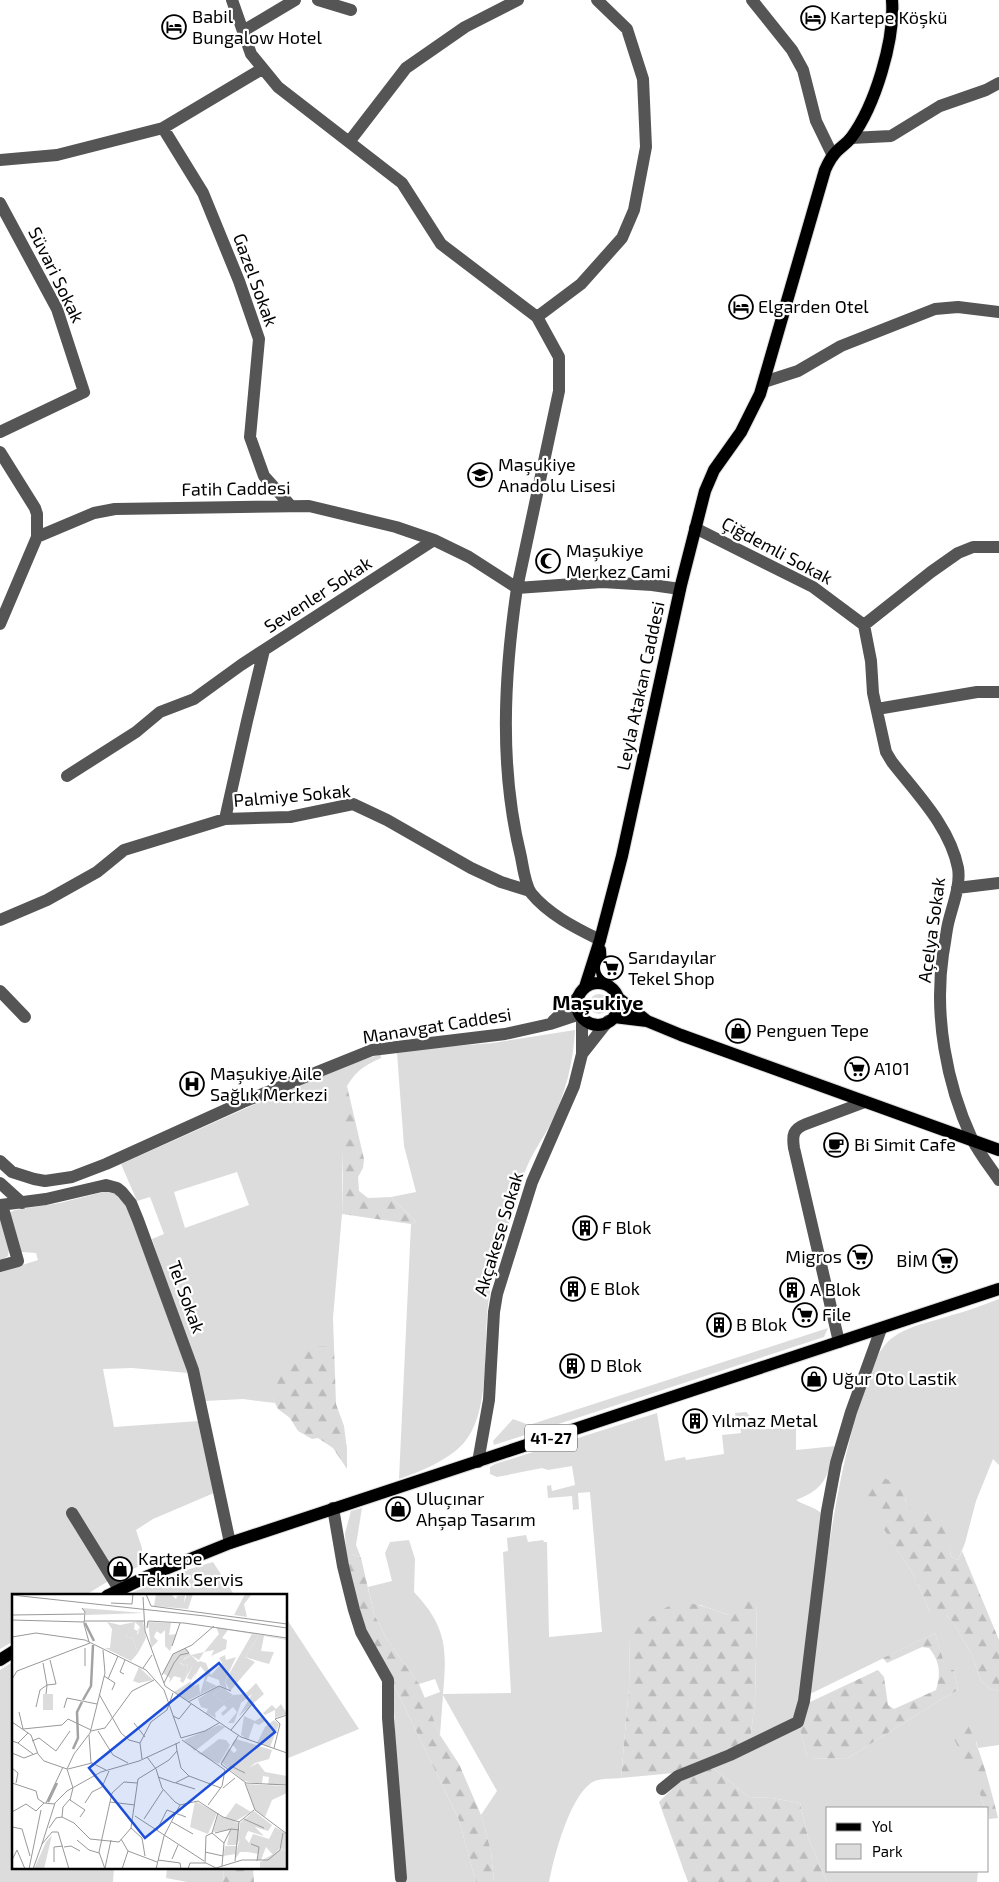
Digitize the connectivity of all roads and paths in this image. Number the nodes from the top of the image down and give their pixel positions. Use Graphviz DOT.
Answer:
graph roads {
  1 [pos="232,0"];
  2 [pos="295,0"];
  3 [pos="318,0"];
  4 [pos="518,0"];
  5 [pos="597,0"];
  6 [pos="752,0"];
  7 [pos="892,0"];
  8 [pos="351,10"];
  9 [pos="243,31"];
  10 [pos="262,69"];
  11 [pos="999,82"];
  12 [pos="163,128"];
  13 [pos="851,138"];
  14 [pos="349,142"];
  15 [pos="833,156"];
  16 [pos="0,160"];
  17 [pos="0,203"];
  18 [pos="999,312"];
  19 [pos="537,317"];
  20 [pos="764,382"];
  21 [pos="0,432"];
  22 [pos="0,452"];
  23 [pos="291,506"];
  24 [pos="695,528"];
  25 [pos="37,537"];
  26 [pos="434,540"];
  27 [pos="999,547"];
  28 [pos="517,588"];
  29 [pos="680,589"];
  30 [pos="0,624"];
  31 [pos="864,625"];
  32 [pos="264,650"];
  33 [pos="999,692"];
  34 [pos="877,709"];
  35 [pos="67,776"];
  36 [pos="225,819"];
  37 [pos="999,883"];
  38 [pos="957,888"];
  39 [pos="530,892"];
  40 [pos="0,920"];
  41 [pos="600,940"];
  42 [pos="606,984"];
  43 [pos="0,991"];
  44 [pos="581,992"];
  45 [pos="617,997"];
  46 [pos="581,1016"];
  47 [pos="25,1017"];
  48 [pos="611,1019"];
  49 [pos="647,1021"];
  50 [pos="550,1024"];
  51 [pos="582,1054"];
  52 [pos="865,1102"];
  53 [pos="973,1140"];
  54 [pos="999,1150"];
  55 [pos="0,1161"];
  56 [pos="999,1180"];
  57 [pos="0,1183"];
  58 [pos="22,1203"];
  59 [pos="1,1205"];
  60 [pos="0,1266"];
  61 [pos="999,1289"];
  62 [pos="881,1329"];
  63 [pos="839,1342"];
  64 [pos="478,1462"];
  65 [pos="333,1508"];
  66 [pos="72,1512"];
  67 [pos="230,1543"];
  68 [pos="113,1593"];
  69 [pos="12,1652"];
  70 [pos="0,1660"];
  71 [pos="662,1789"];
  72 [pos="401,1878"];
  1 -- 9 [label="street"];
  2 -- 9 [label="street"];
  3 -- 8 [label="street"];
  4 -- 14 [label="street"];
  5 -- 19 [label="street"];
  6 -- 15 [label="street"];
  7 -- 13 [label="main road, Leyla Atakan Caddesi"];
  9 -- 10 [label="street"];
  10 -- 12 [label="street"];
  10 -- 14 [label="street"];
  11 -- 13 [label="street"];
  12 -- 16 [label="street"];
  12 -- 23 [label="street, Gazel Sokak"];
  13 -- 15 [label="main road, Leyla Atakan Caddesi"];
  14 -- 19 [label="street"];
  15 -- 20 [label="main road, Leyla Atakan Caddesi"];
  17 -- 21 [label="street, Süvari Sokak"];
  18 -- 20 [label="street"];
  19 -- 28 [label="street"];
  20 -- 24 [label="main road, Leyla Atakan Caddesi"];
  22 -- 25 [label="street"];
  23 -- 25 [label="street, Fatih Caddesi"];
  23 -- 26 [label="street, Fatih Caddesi"];
  24 -- 29 [label="main road, Leyla Atakan Caddesi"];
  24 -- 31 [label="street, Çiğdemli Sokak"];
  25 -- 30 [label="street"];
  26 -- 28 [label="street, Fatih Caddesi"];
  26 -- 32 [label="street, Sevenler Sokak"];
  27 -- 31 [label="street"];
  28 -- 29 [label="street"];
  28 -- 39 [label="street"];
  29 -- 41 [label="main road, Leyla Atakan Caddesi"];
  31 -- 34 [label="street, Açelya Sokak"];
  32 -- 35 [label="street"];
  32 -- 36 [label="street, Sevenler Sokak"];
  33 -- 34 [label="street"];
  34 -- 38 [label="street, Açelya Sokak"];
  36 -- 39 [label="street, Palmiye Sokak"];
  36 -- 40 [label="street, Palmiye Sokak"];
  37 -- 38 [label="street"];
  38 -- 53 [label="street, Açelya Sokak"];
  39 -- 41 [label="street"];
  41 -- 42 [label="main road"];
  41 -- 44 [label="main road"];
  42 -- 44 [label="main road"];
  42 -- 45 [label="main road"];
  43 -- 47 [label="street"];
  44 -- 46 [label="main road"];
  44 -- 50 [label="street"];
  45 -- 48 [label="main road"];
  45 -- 49 [label="main road"];
  46 -- 48 [label="main road"];
  46 -- 50 [label="street, Manavgat Caddesi"];
  46 -- 51 [label="street"];
  48 -- 49 [label="main road"];
  48 -- 51 [label="street"];
  49 -- 52 [label="main road"];
  50 -- 55 [label="street, Manavgat Caddesi"];
  51 -- 64 [label="street, Akçakese Sokak"];
  52 -- 53 [label="main road"];
  52 -- 63 [label="street"];
  53 -- 54 [label="main road"];
  53 -- 56 [label="street, Açelya Sokak"];
  57 -- 58 [label="street"];
  58 -- 59 [label="street, Tel Sokak"];
  58 -- 67 [label="street, Tel Sokak"];
  59 -- 60 [label="street"];
  61 -- 62 [label="main road, 41-27"];
  62 -- 63 [label="main road, 41-27"];
  62 -- 71 [label="street"];
  63 -- 64 [label="main road, 41-27"];
  64 -- 65 [label="main road, 41-27"];
  65 -- 67 [label="main road, 41-27"];
  65 -- 72 [label="street"];
  66 -- 68 [label="street"];
  67 -- 68 [label="main road, 41-27"];
  69 -- 70 [label="main road"];
}
